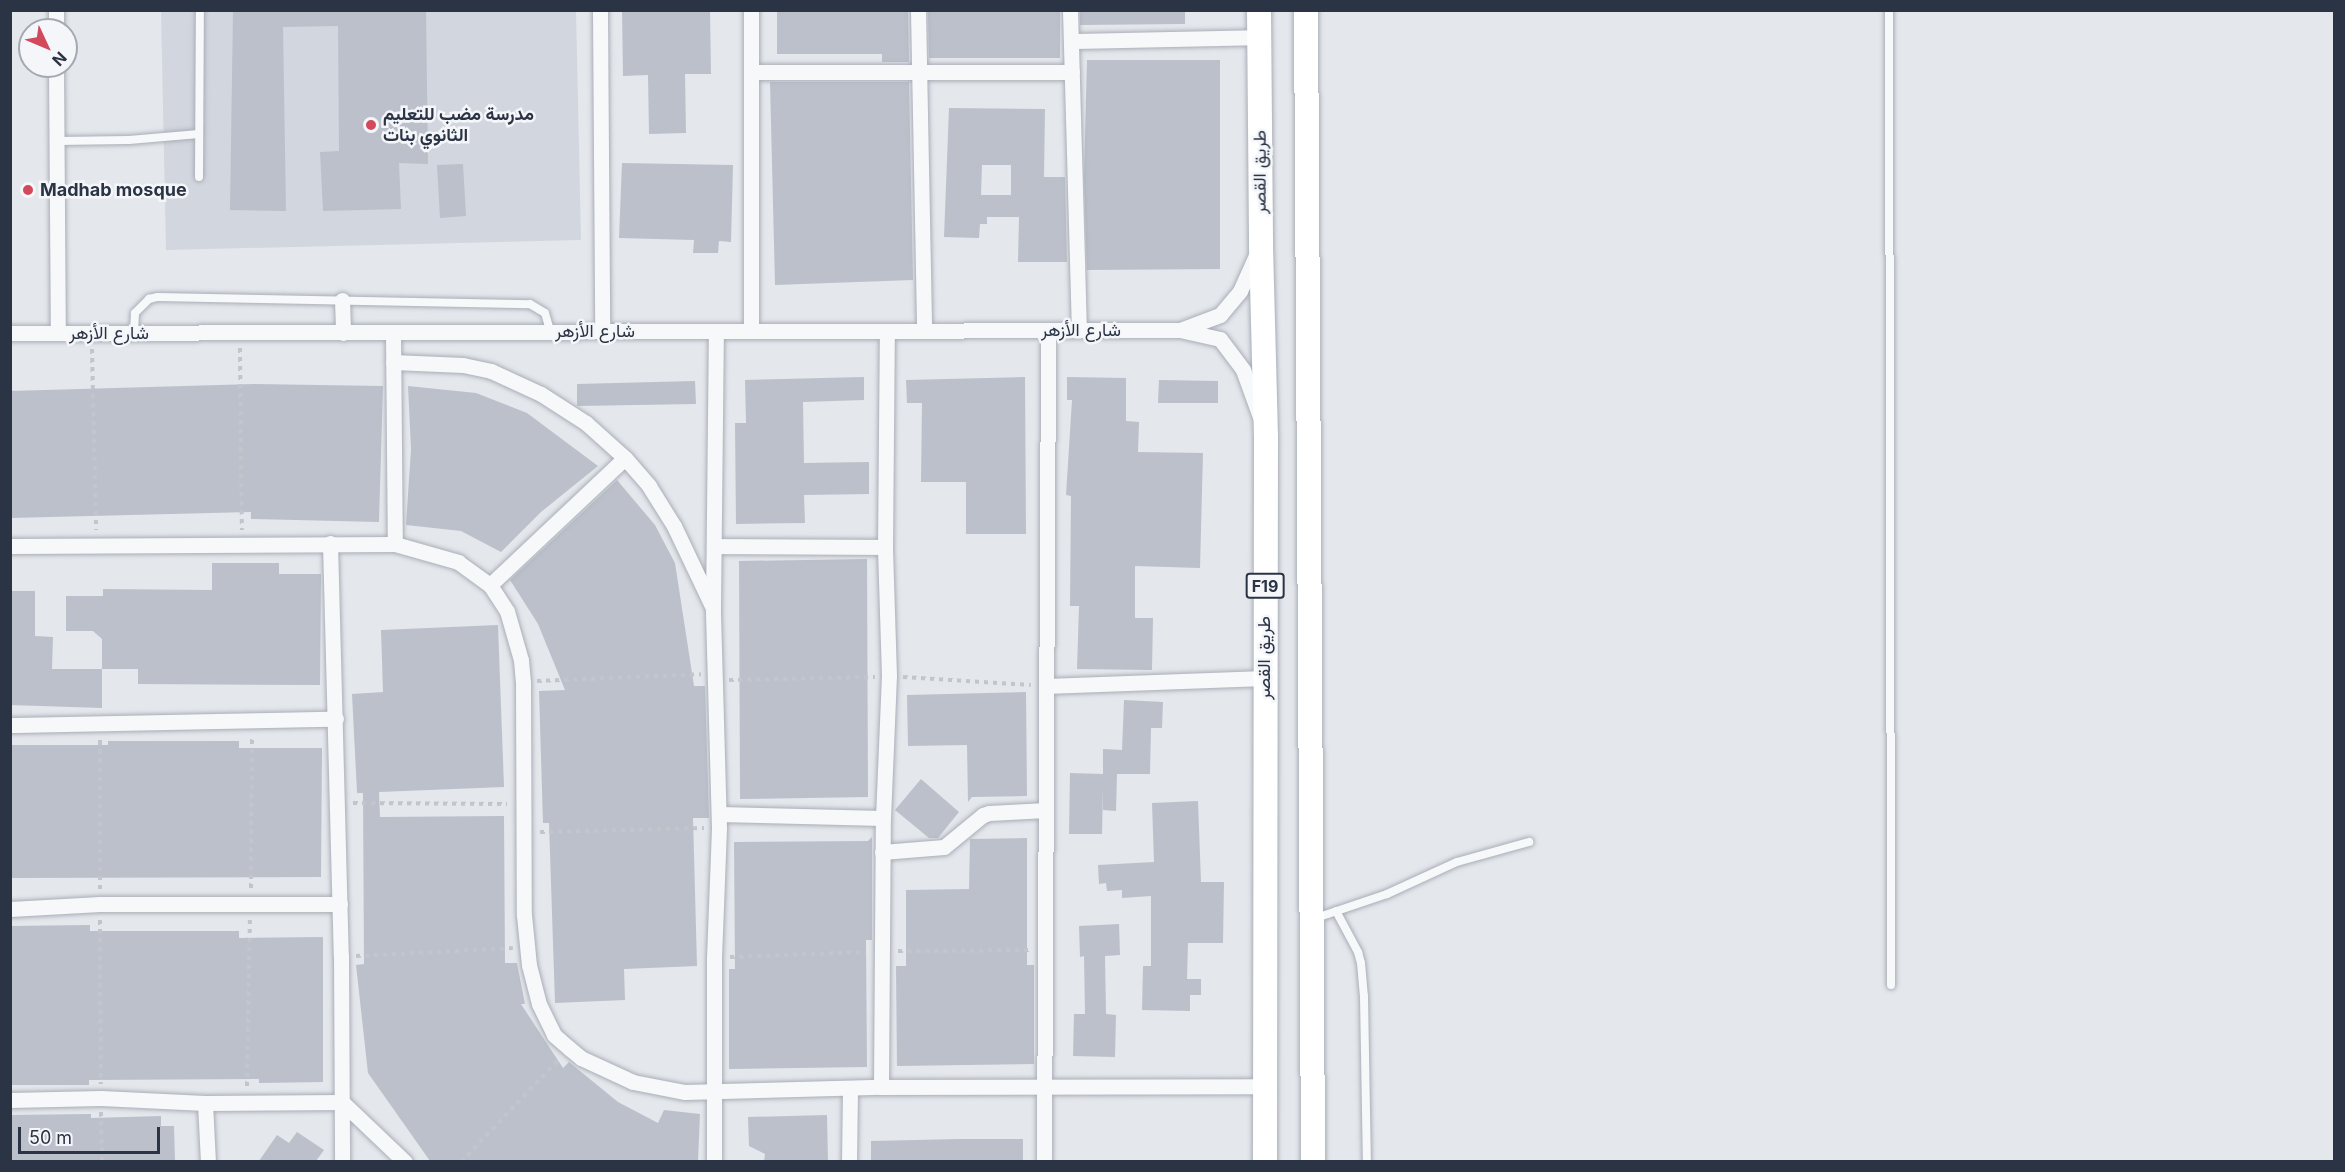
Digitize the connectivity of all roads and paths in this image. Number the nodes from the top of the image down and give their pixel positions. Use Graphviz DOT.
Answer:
graph roads {
  1 [pos="200,10"];
  2 [pos="600,10"];
  3 [pos="751,10"];
  4 [pos="918,10"];
  5 [pos="1070,10"];
  6 [pos="1259,10"];
  7 [pos="1306,10"];
  8 [pos="1889,10"];
  9 [pos="1259,36"];
  10 [pos="1071,41"];
  11 [pos="751,72"];
  12 [pos="919,72"];
  13 [pos="1072,72"];
  14 [pos="56,78"];
  15 [pos="199,134"];
  16 [pos="57,141"];
  17 [pos="199,177"];
  18 [pos="1261,246"];
  19 [pos="342,300"];
  20 [pos="924,330"];
  21 [pos="1048,330"];
  22 [pos="1078,330"];
  23 [pos="1180,330"];
  24 [pos="550,331"];
  25 [pos="716,331"];
  26 [pos="751,331"];
  27 [pos="887,331"];
  28 [pos="134,332"];
  29 [pos="602,332"];
  30 [pos="10,333"];
  31 [pos="58,333"];
  32 [pos="91,333"];
  33 [pos="240,333"];
  34 [pos="343,333"];
  35 [pos="393,333"];
  36 [pos="393,362"];
  37 [pos="1266,437"];
  38 [pos="625,458"];
  39 [pos="242,543"];
  40 [pos="330,543"];
  41 [pos="96,544"];
  42 [pos="395,544"];
  43 [pos="10,546"];
  44 [pos="714,546"];
  45 [pos="885,547"];
  46 [pos="490,585"];
  47 [pos="713,609"];
  48 [pos="889,676"];
  49 [pos="717,677"];
  50 [pos="1264,678"];
  51 [pos="523,681"];
  52 [pos="1046,686"];
  53 [pos="253,719"];
  54 [pos="336,719"];
  55 [pos="100,724"];
  56 [pos="10,725"];
  57 [pos="338,803"];
  58 [pos="523,804"];
  59 [pos="1046,810"];
  60 [pos="883,818"];
  61 [pos="719,821"];
  62 [pos="524,833"];
  63 [pos="1529,842"];
  64 [pos="882,852"];
  65 [pos="100,904"];
  66 [pos="251,904"];
  67 [pos="340,904"];
  68 [pos="10,909"];
  69 [pos="1336,911"];
  70 [pos="1312,919"];
  71 [pos="529,948"];
  72 [pos="1047,950"];
  73 [pos="882,951"];
  74 [pos="341,956"];
  75 [pos="714,958"];
  76 [pos="1891,985"];
  77 [pos="569,1048"];
  78 [pos="1263,1086"];
  79 [pos="881,1087"];
  80 [pos="1043,1087"];
  81 [pos="850,1088"];
  82 [pos="714,1091"];
  83 [pos="101,1098"];
  84 [pos="10,1100"];
  85 [pos="247,1102"];
  86 [pos="342,1102"];
  87 [pos="206,1103"];
  88 [pos="1264,1130"];
  89 [pos="102,1161"];
  90 [pos="208,1161"];
  91 [pos="342,1161"];
  92 [pos="405,1161"];
  93 [pos="461,1161"];
  94 [pos="714,1161"];
  95 [pos="849,1161"];
  96 [pos="1044,1161"];
  97 [pos="1259,1161"];
  98 [pos="1264,1161"];
  99 [pos="1313,1161"];
  100 [pos="1367,1161"];
  1 -- 15 [label="lane"];
  2 -- 29 [label="street"];
  3 -- 11 [label="street"];
  4 -- 12 [label="street"];
  5 -- 10 [label="street"];
  6 -- 9 [label="main road, طريق القصر / F19"];
  7 -- 70 [label="main road, F19"];
  8 -- 76 [label="lane"];
  9 -- 10 [label="street"];
  9 -- 18 [label="main road, طريق القصر / F19"];
  10 -- 13 [label="street"];
  11 -- 12 [label="street"];
  11 -- 26 [label="street"];
  12 -- 13 [label="street"];
  12 -- 20 [label="street"];
  13 -- 22 [label="street"];
  14 -- 16 [label="street"];
  15 -- 16 [label="lane"];
  15 -- 17 [label="lane"];
  16 -- 31 [label="street"];
  18 -- 23 [label="street, شارع الأزهر"];
  18 -- 37 [label="main road, طريق القصر / F19"];
  19 -- 24 [label="lane"];
  19 -- 28 [label="lane"];
  19 -- 34 [label="street"];
  20 -- 21 [label="street, شارع الأزهر"];
  20 -- 27 [label="street, شارع الأزهر"];
  21 -- 22 [label="street, شارع الأزهر"];
  21 -- 52 [label="street"];
  22 -- 23 [label="street, شارع الأزهر"];
  23 -- 37 [label="street, شارع الأزهر"];
  24 -- 29 [label="street, شارع الأزهر"];
  24 -- 35 [label="street, شارع الأزهر"];
  25 -- 26 [label="street, شارع الأزهر"];
  25 -- 29 [label="street, شارع الأزهر"];
  25 -- 44 [label="street"];
  26 -- 27 [label="street, شارع الأزهر"];
  27 -- 45 [label="street"];
  28 -- 32 [label="street, شارع الأزهر"];
  28 -- 33 [label="street, شارع الأزهر"];
  30 -- 31 [label="street, شارع الأزهر"];
  31 -- 32 [label="street, شارع الأزهر"];
  32 -- 41 [label="path"];
  33 -- 34 [label="street, شارع الأزهر"];
  33 -- 39 [label="path"];
  34 -- 35 [label="street, شارع الأزهر"];
  35 -- 36 [label="street"];
  36 -- 38 [label="street"];
  36 -- 42 [label="street"];
  37 -- 50 [label="main road, طريق القصر / F19"];
  38 -- 46 [label="street"];
  38 -- 47 [label="street"];
  39 -- 40 [label="street"];
  39 -- 41 [label="street"];
  40 -- 42 [label="street"];
  40 -- 54 [label="street"];
  41 -- 43 [label="street"];
  42 -- 46 [label="street"];
  44 -- 45 [label="street"];
  44 -- 47 [label="street"];
  45 -- 48 [label="street"];
  46 -- 51 [label="street"];
  47 -- 49 [label="street"];
  48 -- 49 [label="path"];
  48 -- 52 [label="path"];
  48 -- 60 [label="street"];
  49 -- 51 [label="path"];
  49 -- 61 [label="street"];
  50 -- 52 [label="street"];
  50 -- 78 [label="main road, طريق القصر / F19"];
  51 -- 58 [label="street"];
  52 -- 59 [label="street"];
  53 -- 54 [label="street"];
  53 -- 55 [label="street"];
  53 -- 66 [label="path"];
  54 -- 57 [label="street"];
  55 -- 56 [label="street"];
  55 -- 65 [label="path"];
  57 -- 58 [label="path"];
  57 -- 67 [label="street"];
  58 -- 62 [label="street"];
  59 -- 64 [label="street"];
  59 -- 72 [label="street"];
  60 -- 61 [label="street"];
  60 -- 64 [label="street"];
  61 -- 62 [label="path"];
  61 -- 75 [label="street"];
  62 -- 71 [label="street"];
  63 -- 69 [label="lane"];
  64 -- 73 [label="street"];
  65 -- 66 [label="street"];
  65 -- 68 [label="street"];
  65 -- 83 [label="path"];
  66 -- 67 [label="street"];
  66 -- 85 [label="path"];
  67 -- 74 [label="street"];
  69 -- 70 [label="lane"];
  69 -- 100 [label="lane"];
  70 -- 99 [label="main road, F19"];
  71 -- 74 [label="path"];
  71 -- 77 [label="street"];
  72 -- 73 [label="path"];
  72 -- 80 [label="street"];
  73 -- 75 [label="path"];
  73 -- 79 [label="street"];
  74 -- 86 [label="street"];
  75 -- 82 [label="street"];
  77 -- 82 [label="street"];
  77 -- 93 [label="path"];
  78 -- 80 [label="street"];
  78 -- 88 [label="main road, طريق القصر / F19"];
  79 -- 80 [label="street"];
  79 -- 81 [label="street"];
  80 -- 96 [label="street"];
  81 -- 82 [label="street"];
  81 -- 95 [label="street"];
  82 -- 94 [label="street"];
  83 -- 84 [label="street"];
  83 -- 87 [label="street"];
  83 -- 89 [label="path"];
  85 -- 86 [label="street"];
  85 -- 87 [label="street"];
  86 -- 91 [label="street"];
  86 -- 92 [label="street"];
  87 -- 90 [label="street"];
  88 -- 97 [label="main road"];
  88 -- 98 [label="main road, طريق القصر / F19"];
}
